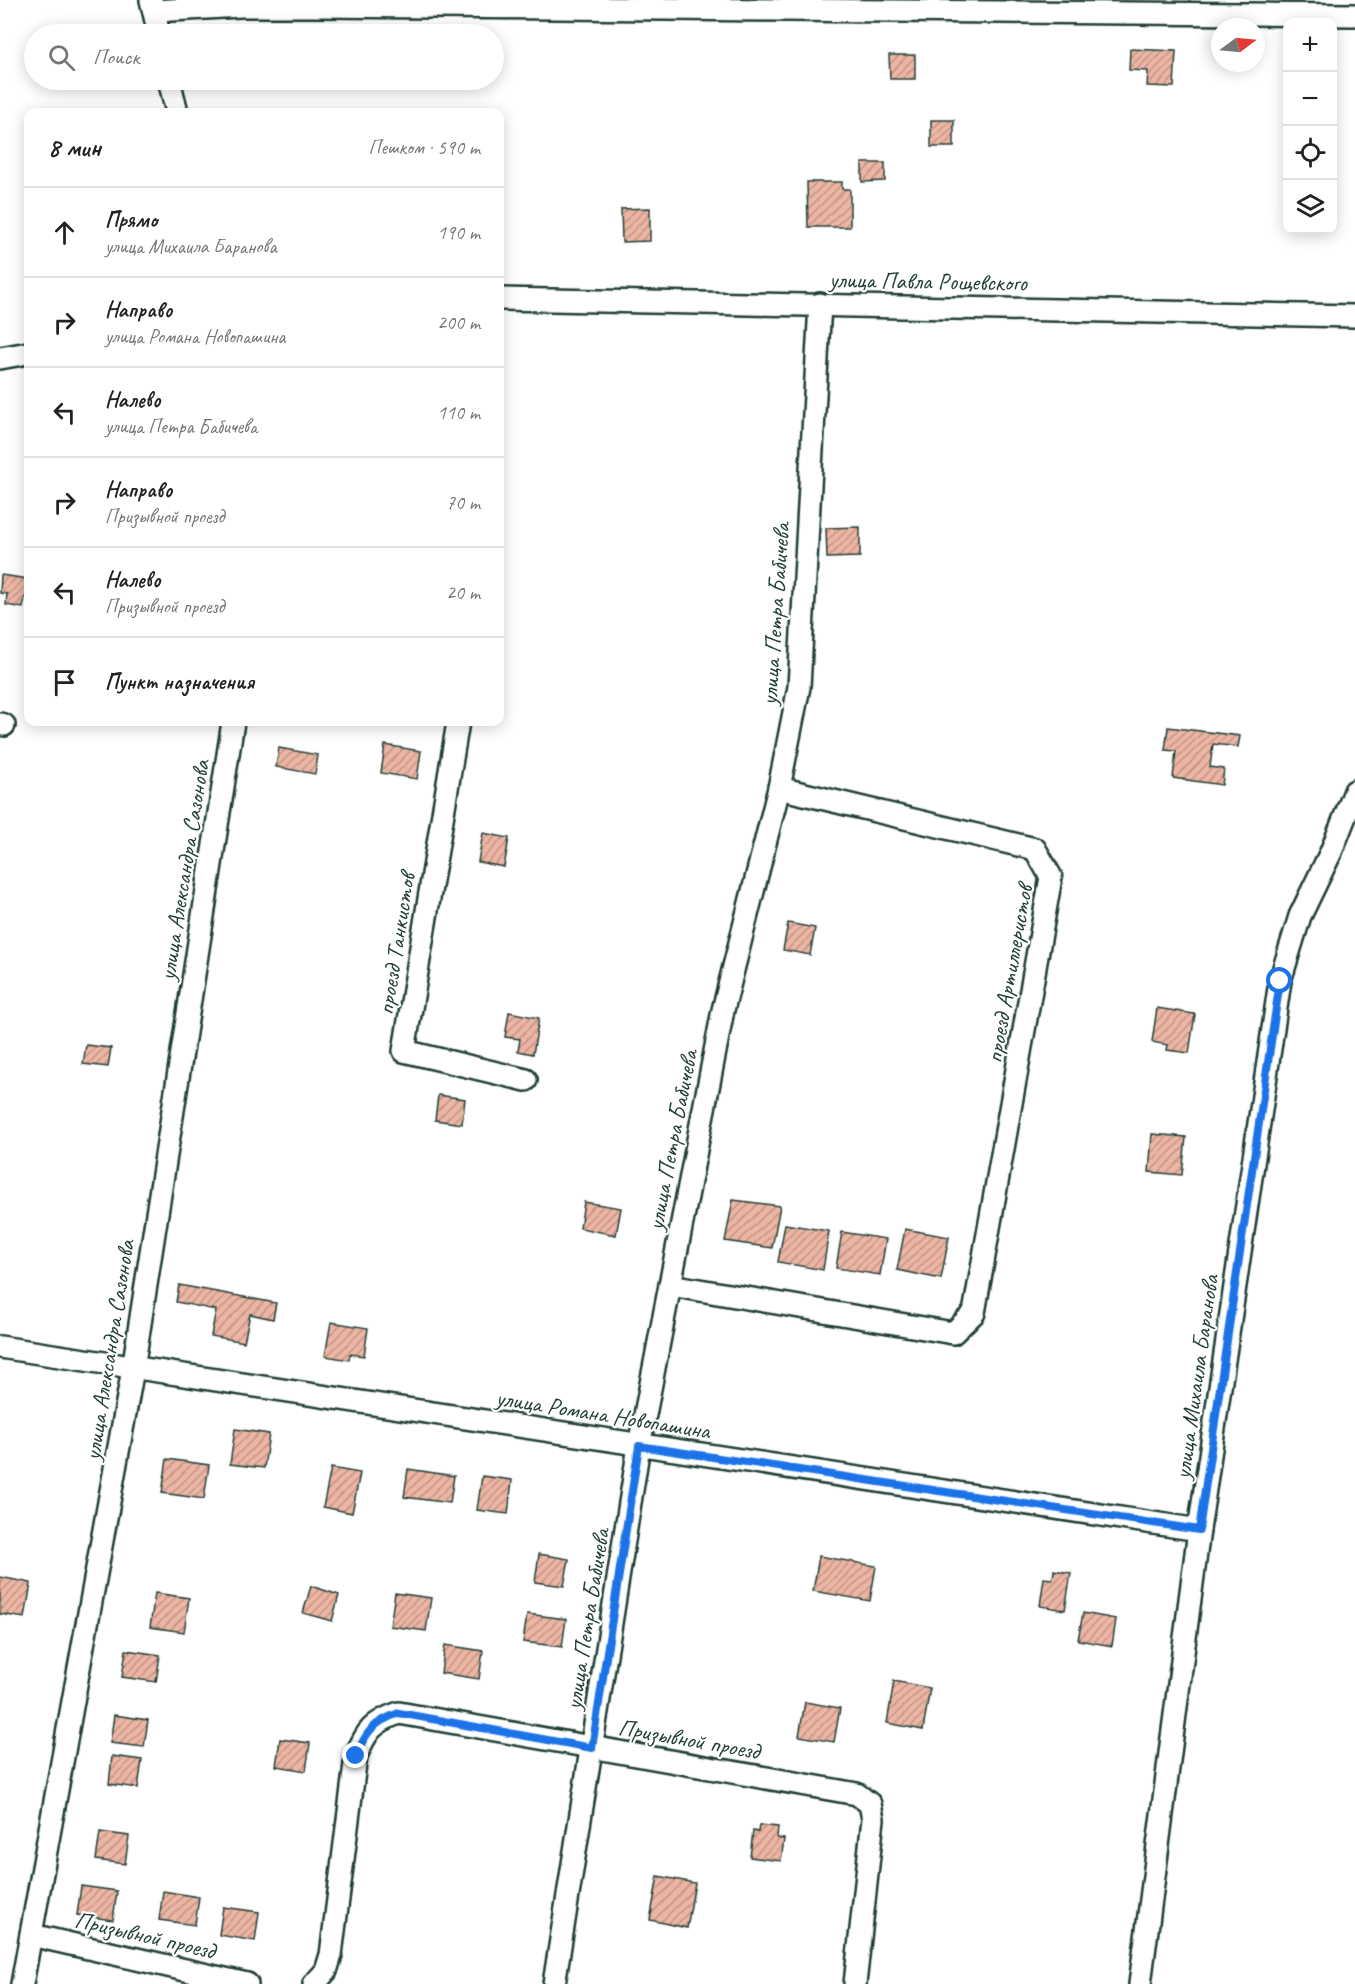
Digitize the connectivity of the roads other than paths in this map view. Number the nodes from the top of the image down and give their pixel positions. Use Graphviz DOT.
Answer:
graph roads {
  1 [pos="152,5"];
  2 [pos="1355,15"];
  3 [pos="157,24"];
  4 [pos="172,90"];
  5 [pos="176,108"];
  6 [pos="504,299"];
  7 [pos="819,304"];
  8 [pos="1355,316"];
  9 [pos="24,354"];
  10 [pos="0,358"];
  11 [pos="232,726"];
  12 [pos="457,726"];
  13 [pos="779,788"];
  14 [pos="1355,791"];
  15 [pos="526,1080"];
  16 [pos="670,1285"];
  17 [pos="0,1347"];
  18 [pos="133,1369"];
  19 [pos="639,1446"];
  20 [pos="1199,1530"];
  21 [pos="592,1748"];
  22 [pos="31,1935"];
  23 [pos="22,1984"];
  24 [pos="247,1984"];
  25 [pos="314,1984"];
  26 [pos="554,1984"];
  27 [pos="855,1984"];
  28 [pos="1140,1984"];
  1 -- 2 [label="street"];
  1 -- 3 [label="street"];
  4 -- 5 [label="street"];
  6 -- 7 [label="street, улица Павла Рощевского"];
  7 -- 8 [label="street, улица Павла Рощевского"];
  7 -- 13 [label="street, улица Петра Бабичева"];
  9 -- 10 [label="street"];
  11 -- 18 [label="street, улица Александра Сазонова"];
  12 -- 15 [label="street, проезд Танкистов"];
  13 -- 16 [label="street, улица Петра Бабичева"];
  13 -- 16 [label="street, проезд Артиллеристов"];
  14 -- 20 [label="street, улица Михаила Баранова"];
  16 -- 19 [label="street, улица Петра Бабичева"];
  17 -- 18 [label="street, улица Романа Новопашина"];
  18 -- 19 [label="street, улица Романа Новопашина"];
  18 -- 22 [label="street, улица Александра Сазонова"];
  19 -- 20 [label="street, улица Романа Новопашина"];
  19 -- 21 [label="street, улица Петра Бабичева"];
  20 -- 28 [label="street, улица Михаила Баранова"];
  21 -- 25 [label="street, Призывной проезд"];
  21 -- 26 [label="street, улица Петра Бабичева"];
  21 -- 27 [label="street, Призывной проезд"];
  22 -- 23 [label="street, улица Александра Сазонова"];
  22 -- 24 [label="street, Призывной проезд"];
}
